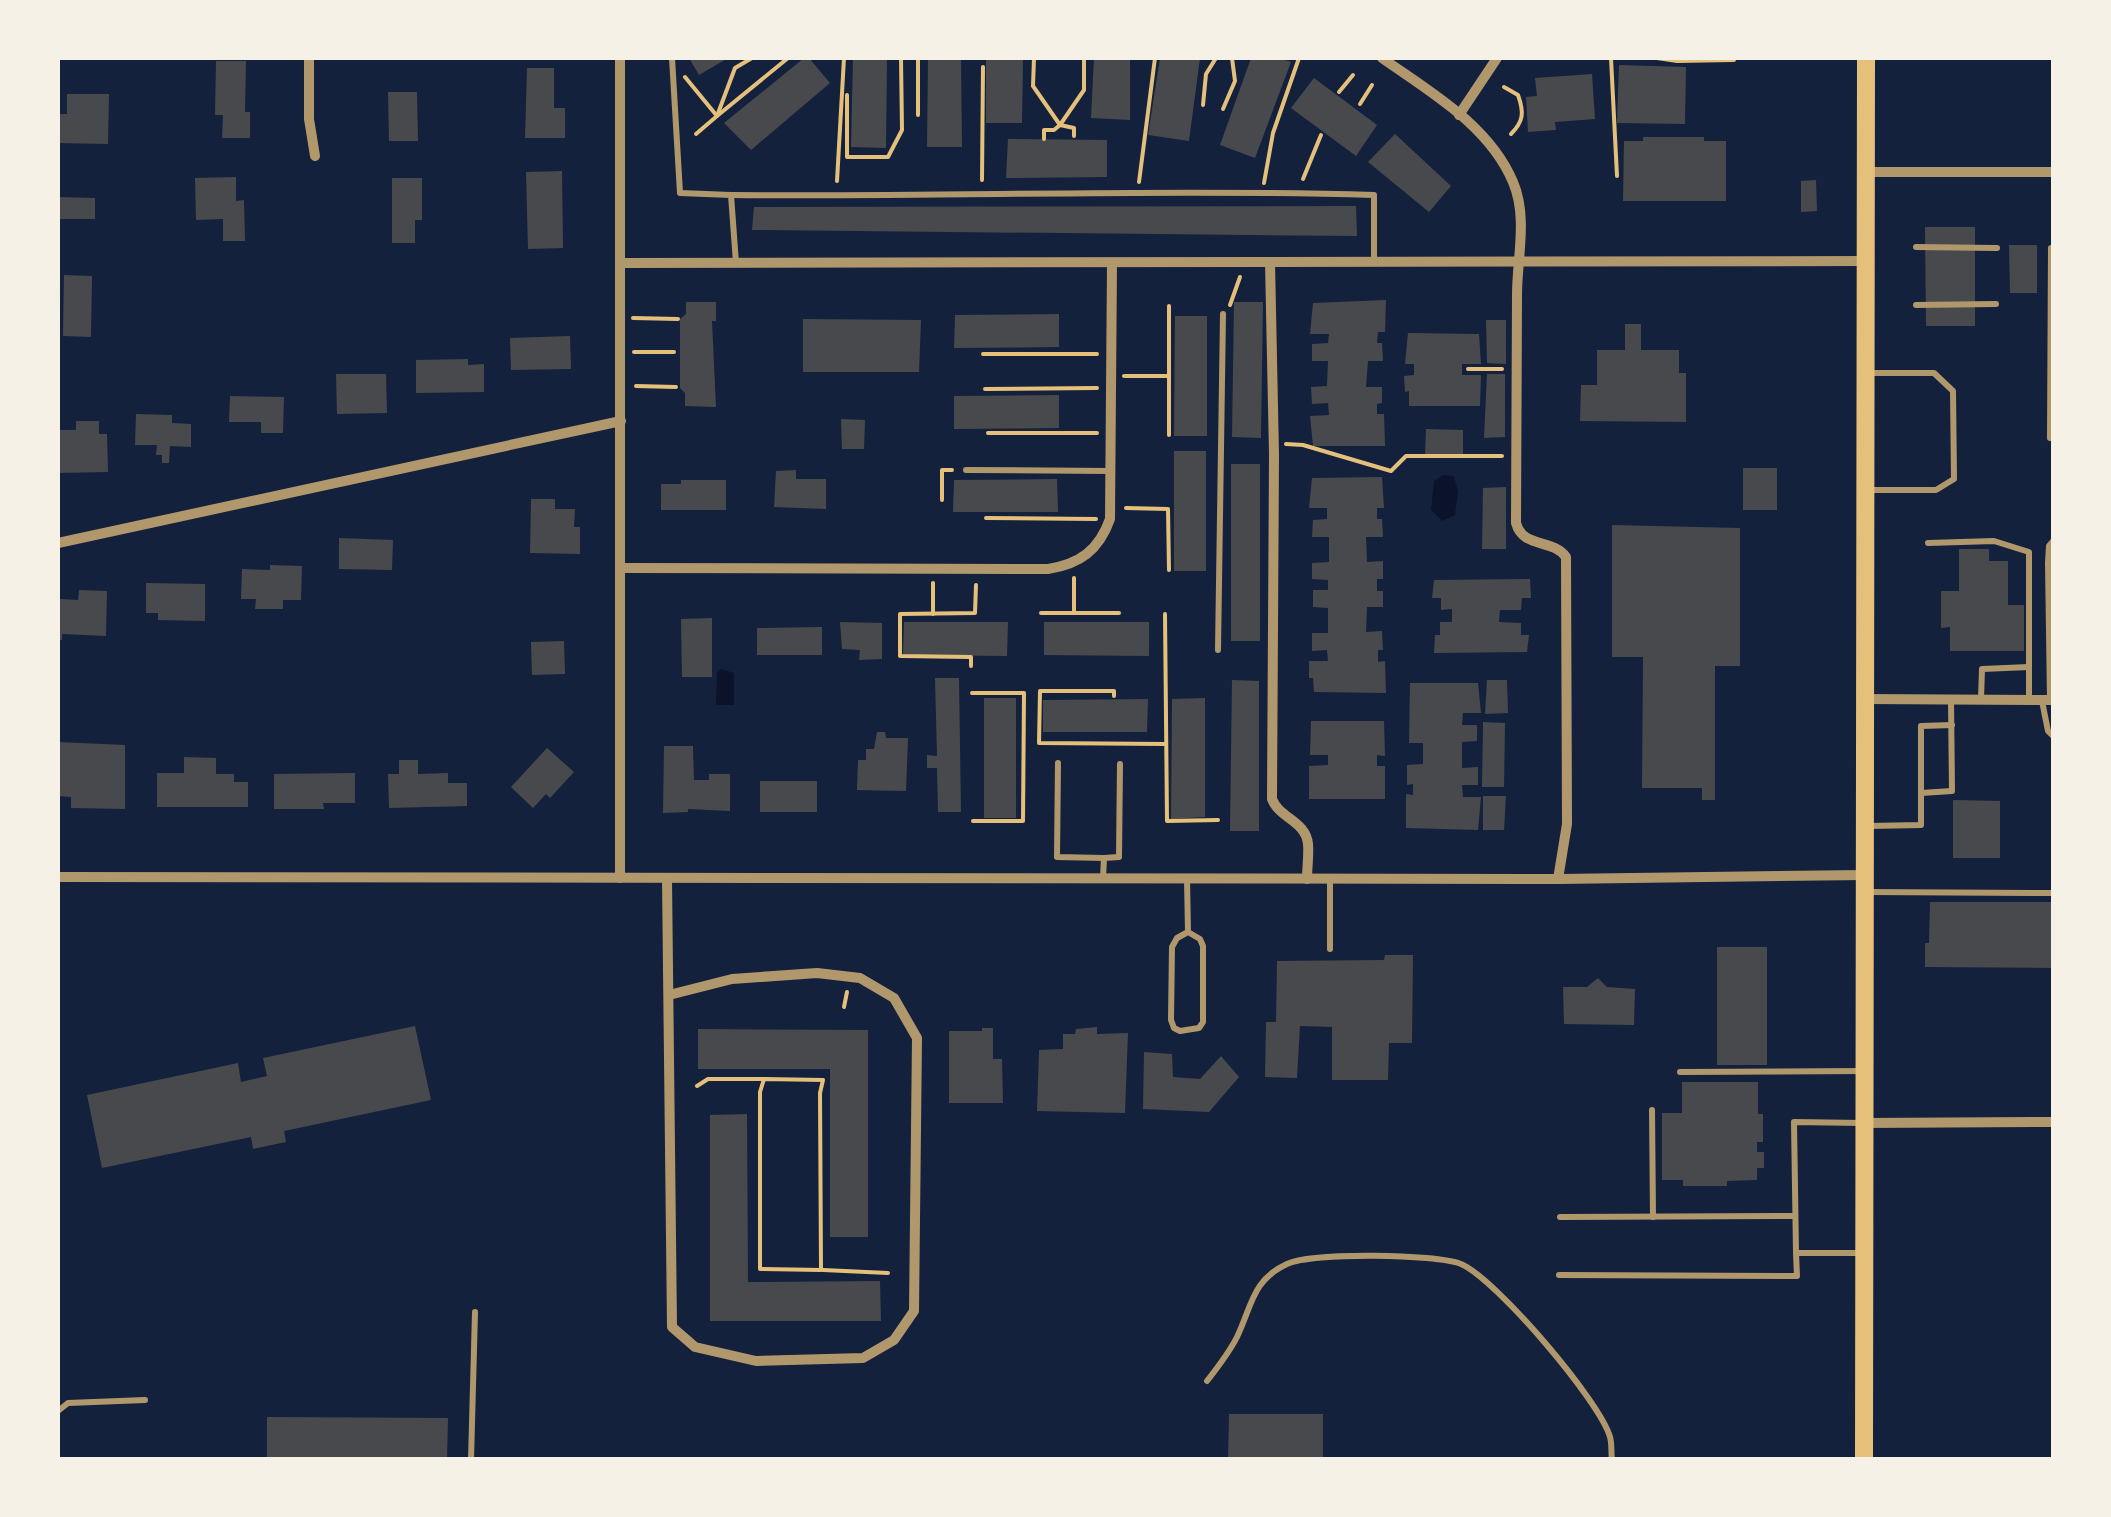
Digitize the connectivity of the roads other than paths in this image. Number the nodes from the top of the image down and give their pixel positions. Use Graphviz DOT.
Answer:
graph roads {
  1 [pos="309,58"];
  2 [pos="620,58"];
  3 [pos="672,58"];
  4 [pos="1382,58"];
  5 [pos="1497,58"];
  6 [pos="1866,58"];
  7 [pos="1459,115"];
  8 [pos="315,156"];
  9 [pos="1866,172"];
  10 [pos="2054,172"];
  11 [pos="731,195"];
  12 [pos="1916,247"];
  13 [pos="1998,248"];
  14 [pos="2054,248"];
  15 [pos="1865,260"];
  16 [pos="621,262"];
  17 [pos="736,262"];
  18 [pos="1112,262"];
  19 [pos="1270,262"];
  20 [pos="1374,262"];
  21 [pos="1519,262"];
  22 [pos="1996,304"];
  23 [pos="1916,305"];
  24 [pos="1223,314"];
  25 [pos="1865,374"];
  26 [pos="621,421"];
  27 [pos="2054,438"];
  28 [pos="966,470"];
  29 [pos="1111,472"];
  30 [pos="1867,490"];
  31 [pos="2054,540"];
  32 [pos="1928,542"];
  33 [pos="58,543"];
  34 [pos="621,568"];
  35 [pos="1218,650"];
  36 [pos="2030,667"];
  37 [pos="1865,699"];
  38 [pos="1952,699"];
  39 [pos="1981,699"];
  40 [pos="2044,700"];
  41 [pos="1952,725"];
  42 [pos="2054,737"];
  43 [pos="1058,763"];
  44 [pos="1120,764"];
  45 [pos="1921,793"];
  46 [pos="1865,826"];
  47 [pos="1104,858"];
  48 [pos="58,877"];
  49 [pos="620,878"];
  50 [pos="667,879"];
  51 [pos="1103,879"];
  52 [pos="1188,879"];
  53 [pos="1306,879"];
  54 [pos="1330,879"];
  55 [pos="1558,879"];
  56 [pos="1864,884"];
  57 [pos="2054,893"];
  58 [pos="1188,932"];
  59 [pos="1330,949"];
  60 [pos="669,995"];
  61 [pos="1864,1070"];
  62 [pos="1680,1072"];
  63 [pos="1652,1110"];
  64 [pos="2054,1122"];
  65 [pos="1864,1124"];
  66 [pos="1795,1216"];
  67 [pos="1560,1217"];
  68 [pos="1653,1217"];
  69 [pos="1796,1253"];
  70 [pos="1864,1253"];
  71 [pos="1560,1275"];
  72 [pos="475,1312"];
  73 [pos="1207,1382"];
  74 [pos="145,1400"];
  75 [pos="58,1410"];
  76 [pos="471,1460"];
  77 [pos="1612,1460"];
  78 [pos="1864,1460"];
  1 -- 8 [label="street"];
  2 -- 16 [label="street"];
  3 -- 11 [label="lane"];
  4 -- 7 [label="street"];
  5 -- 7 [label="street"];
  6 -- 9 [label="main road"];
  7 -- 21 [label="street"];
  9 -- 10 [label="street"];
  9 -- 15 [label="main road"];
  11 -- 17 [label="lane"];
  11 -- 20 [label="lane"];
  12 -- 13 [label="lane"];
  14 -- 27 [label="lane"];
  15 -- 21 [label="street"];
  15 -- 25 [label="main road"];
  16 -- 17 [label="street"];
  16 -- 26 [label="street"];
  17 -- 18 [label="street"];
  18 -- 19 [label="street"];
  18 -- 29 [label="street"];
  19 -- 20 [label="street"];
  19 -- 53 [label="street"];
  20 -- 21 [label="street"];
  21 -- 55 [label="street"];
  22 -- 23 [label="lane"];
  24 -- 35 [label="lane"];
  25 -- 30 [label="main road"];
  25 -- 30 [label="lane"];
  26 -- 33 [label="street"];
  26 -- 34 [label="street"];
  28 -- 29 [label="lane"];
  29 -- 34 [label="street"];
  30 -- 37 [label="main road"];
  31 -- 40 [label="lane"];
  32 -- 36 [label="lane"];
  34 -- 49 [label="street"];
  36 -- 39 [label="lane"];
  36 -- 40 [label="lane"];
  37 -- 38 [label="street"];
  37 -- 46 [label="main road"];
  38 -- 39 [label="street"];
  38 -- 41 [label="lane"];
  39 -- 40 [label="street"];
  40 -- 42 [label="lane"];
  41 -- 45 [label="lane"];
  41 -- 45 [label="lane"];
  43 -- 47 [label="lane"];
  44 -- 47 [label="lane"];
  45 -- 46 [label="lane"];
  46 -- 56 [label="main road"];
  47 -- 51 [label="lane"];
  48 -- 49 [label="street"];
  49 -- 50 [label="street"];
  50 -- 51 [label="street"];
  50 -- 60 [label="street"];
  51 -- 52 [label="street"];
  52 -- 53 [label="street"];
  52 -- 58 [label="lane"];
  53 -- 54 [label="street"];
  54 -- 55 [label="street"];
  54 -- 59 [label="lane"];
  55 -- 56 [label="street"];
  56 -- 57 [label="lane"];
  56 -- 61 [label="main road"];
  58 -- 58 [label="lane"];
  60 -- 60 [label="street"];
  61 -- 62 [label="lane"];
  61 -- 65 [label="main road"];
  63 -- 68 [label="lane"];
  64 -- 65 [label="street"];
  65 -- 66 [label="lane"];
  65 -- 70 [label="main road"];
  66 -- 68 [label="lane"];
  66 -- 69 [label="lane"];
  67 -- 68 [label="lane"];
  69 -- 70 [label="lane"];
  69 -- 71 [label="lane"];
  70 -- 78 [label="main road"];
  72 -- 76 [label="lane"];
  73 -- 77 [label="lane"];
  74 -- 75 [label="lane"];
}
